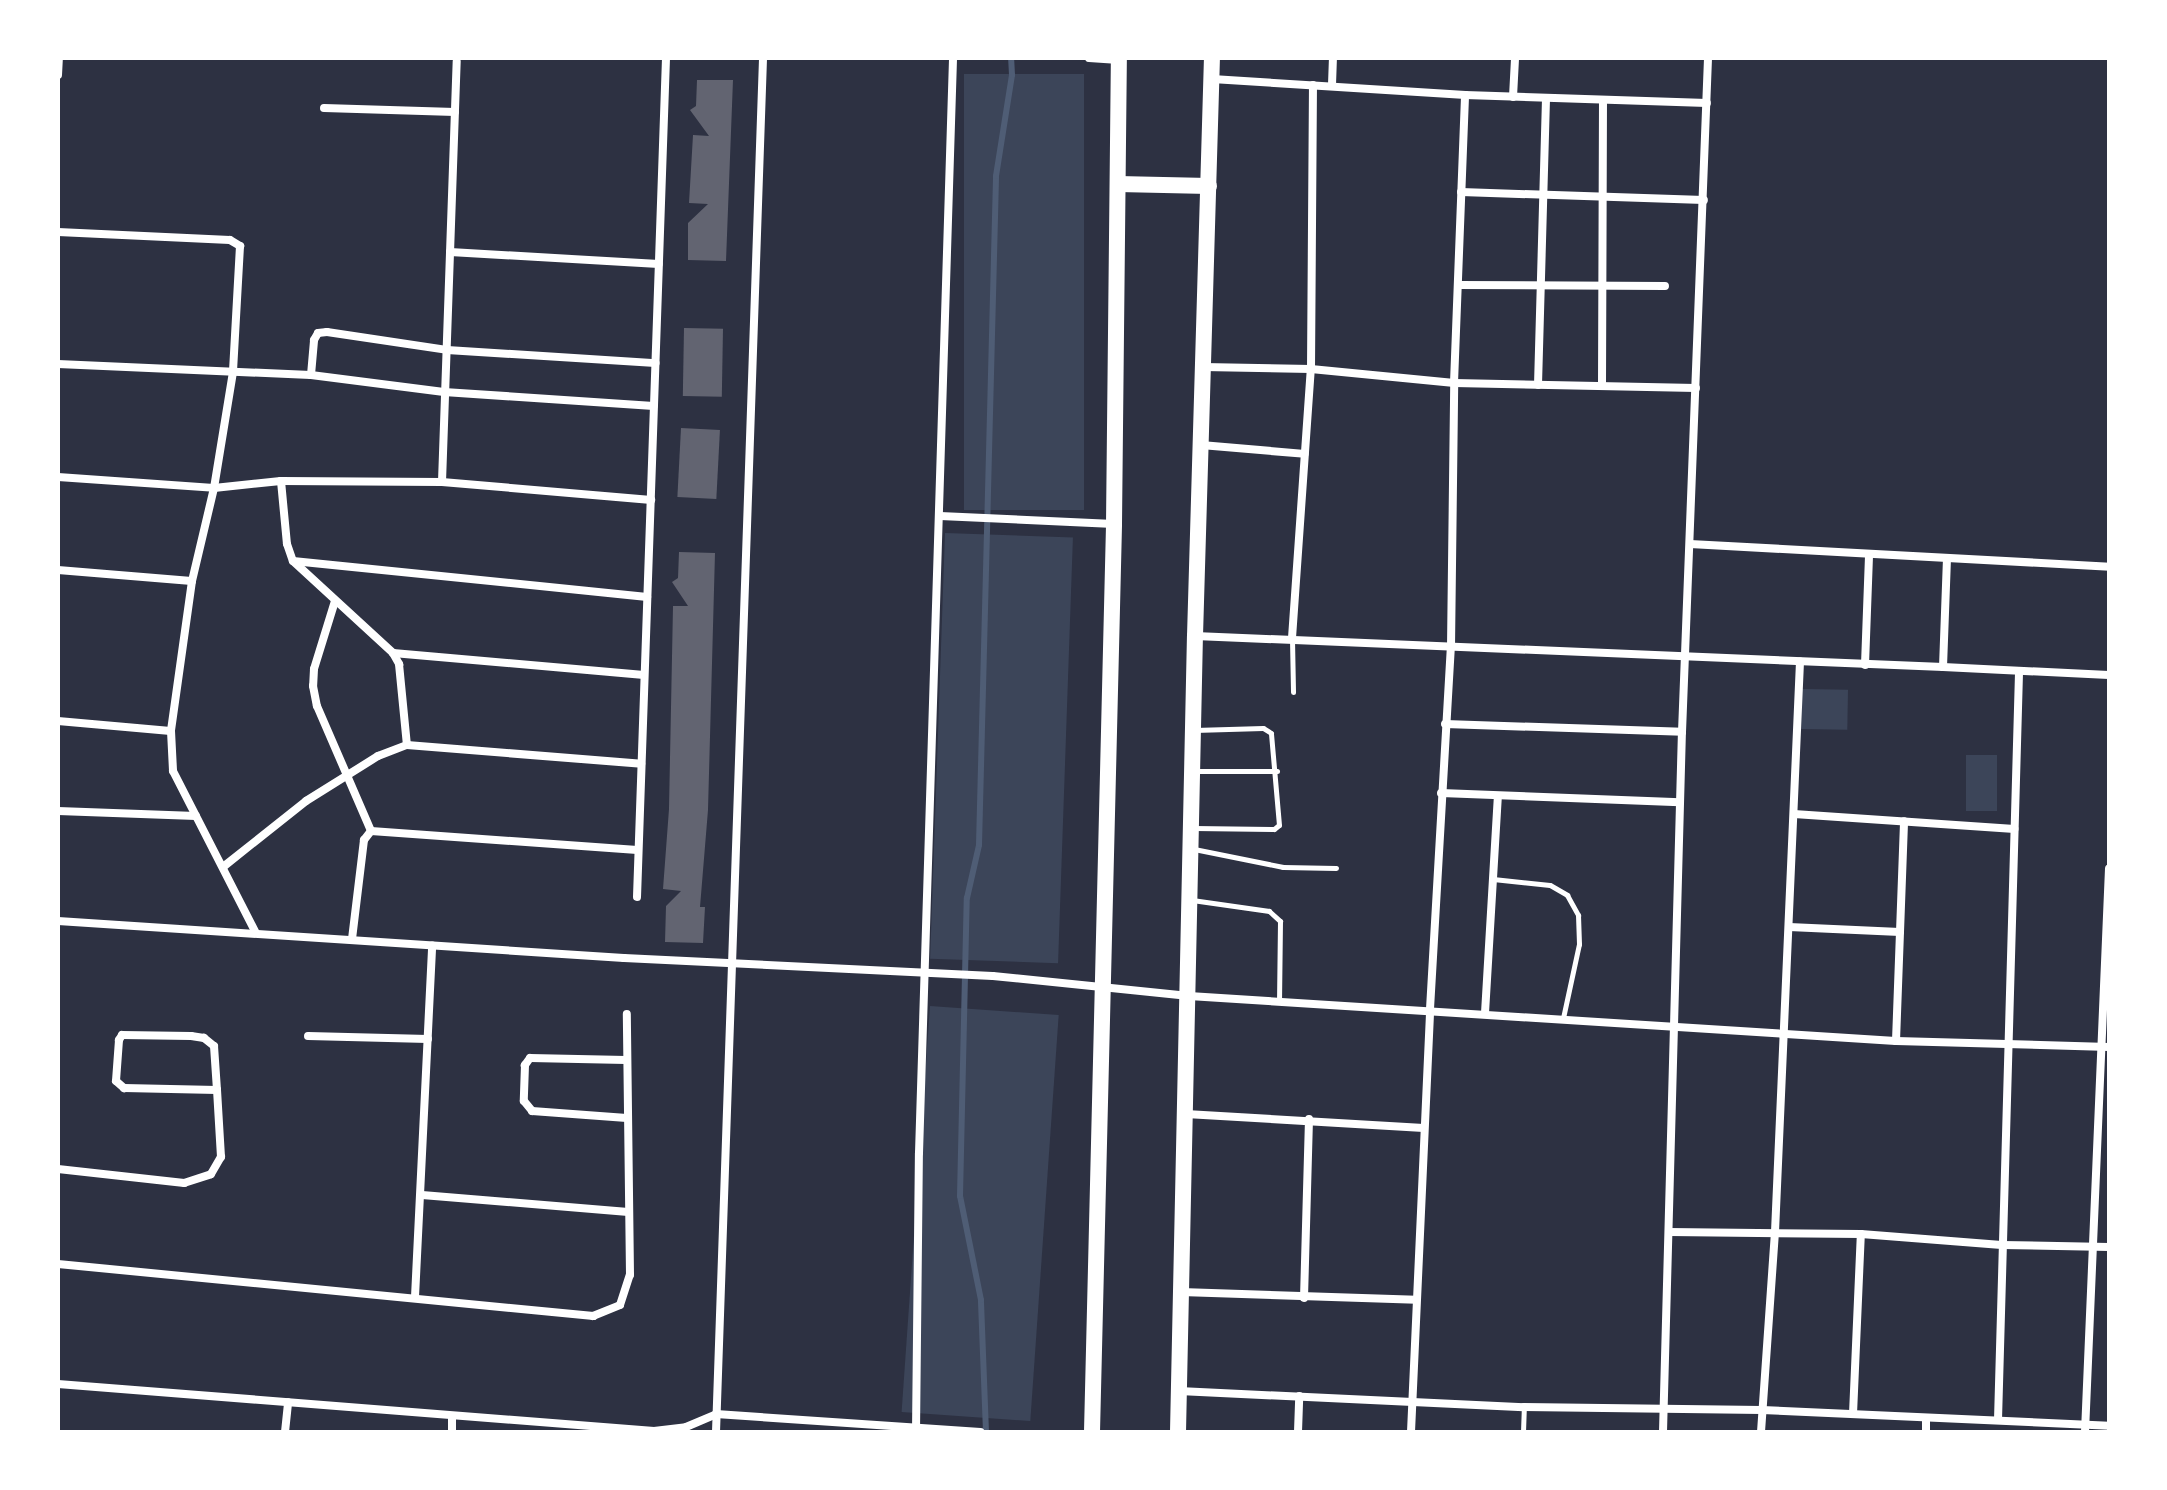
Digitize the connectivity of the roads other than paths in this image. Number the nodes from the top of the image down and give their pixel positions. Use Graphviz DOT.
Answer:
graph roads {
  1 [pos="59,58"];
  2 [pos="666,58"];
  3 [pos="763,58"];
  4 [pos="953,58"];
  5 [pos="1089,58"];
  6 [pos="1212,58"];
  7 [pos="1333,58"];
  8 [pos="1515,58"];
  9 [pos="1708,58"];
  10 [pos="1119,59"];
  11 [pos="457,61"];
  12 [pos="58,75"];
  13 [pos="1212,79"];
  14 [pos="1313,85"];
  15 [pos="1332,85"];
  16 [pos="1465,95"];
  17 [pos="1513,97"];
  18 [pos="1546,98"];
  19 [pos="1603,100"];
  20 [pos="1707,103"];
  21 [pos="324,108"];
  22 [pos="455,112"];
  23 [pos="1118,184"];
  24 [pos="1209,186"];
  25 [pos="1461,192"];
  26 [pos="1543,195"];
  27 [pos="1603,197"];
  28 [pos="1704,200"];
  29 [pos="58,232"];
  30 [pos="450,252"];
  31 [pos="659,264"];
  32 [pos="1458,285"];
  33 [pos="1541,285"];
  34 [pos="1603,286"];
  35 [pos="1665,286"];
  36 [pos="447,350"];
  37 [pos="656,363"];
  38 [pos="58,364"];
  39 [pos="1203,367"];
  40 [pos="1311,369"];
  41 [pos="233,372"];
  42 [pos="311,375"];
  43 [pos="1454,383"];
  44 [pos="1538,385"];
  45 [pos="1602,386"];
  46 [pos="1696,388"];
  47 [pos="444,392"];
  48 [pos="654,406"];
  49 [pos="1200,445"];
  50 [pos="1305,454"];
  51 [pos="58,477"];
  52 [pos="281,481"];
  53 [pos="442,482"];
  54 [pos="214,488"];
  55 [pos="651,500"];
  56 [pos="940,516"];
  57 [pos="1114,524"];
  58 [pos="1690,544"];
  59 [pos="1869,554"];
  60 [pos="1947,558"];
  61 [pos="293,561"];
  62 [pos="2109,567"];
  63 [pos="58,570"];
  64 [pos="192,581"];
  65 [pos="647,597"];
  66 [pos="335,601"];
  67 [pos="1195,636"];
  68 [pos="1292,638"];
  69 [pos="1451,647"];
  70 [pos="393,653"];
  71 [pos="1685,658"];
  72 [pos="1800,662"];
  73 [pos="1865,665"];
  74 [pos="1943,667"];
  75 [pos="2019,671"];
  76 [pos="644,675"];
  77 [pos="2109,675"];
  78 [pos="1293,692"];
  79 [pos="58,721"];
  80 [pos="1445,724"];
  81 [pos="1194,730"];
  82 [pos="171,731"];
  83 [pos="1682,732"];
  84 [pos="407,745"];
  85 [pos="641,764"];
  86 [pos="1193,771"];
  87 [pos="1277,771"];
  88 [pos="347,775"];
  89 [pos="1441,793"];
  90 [pos="1498,797"];
  91 [pos="1680,802"];
  92 [pos="58,811"];
  93 [pos="1794,814"];
  94 [pos="196,816"];
  95 [pos="1904,821"];
  96 [pos="1193,828"];
  97 [pos="2014,829"];
  98 [pos="371,831"];
  99 [pos="1193,849"];
  100 [pos="637,850"];
  101 [pos="223,867"];
  102 [pos="1336,868"];
  103 [pos="2109,869"];
  104 [pos="1493,879"];
  105 [pos="637,897"];
  106 [pos="1191,900"];
  107 [pos="58,921"];
  108 [pos="1789,927"];
  109 [pos="1900,932"];
  110 [pos="256,933"];
  111 [pos="352,939"];
  112 [pos="432,945"];
  113 [pos="730,964"];
  114 [pos="925,974"];
  115 [pos="1100,987"];
  116 [pos="1189,996"];
  117 [pos="1279,1001"];
  118 [pos="1430,1009"];
  119 [pos="1485,1013"];
  120 [pos="627,1014"];
  121 [pos="1563,1018"];
  122 [pos="1676,1028"];
  123 [pos="1784,1034"];
  124 [pos="308,1036"];
  125 [pos="428,1039"];
  126 [pos="1896,1041"];
  127 [pos="2007,1044"];
  128 [pos="2105,1047"];
  129 [pos="626,1060"];
  130 [pos="217,1090"];
  131 [pos="1186,1114"];
  132 [pos="627,1118"];
  133 [pos="1309,1119"];
  134 [pos="1424,1128"];
  135 [pos="58,1169"];
  136 [pos="422,1195"];
  137 [pos="628,1212"];
  138 [pos="1669,1232"];
  139 [pos="1775,1232"];
  140 [pos="1861,1234"];
  141 [pos="2002,1245"];
  142 [pos="2093,1247"];
  143 [pos="2109,1247"];
  144 [pos="58,1264"];
  145 [pos="1181,1292"];
  146 [pos="415,1297"];
  147 [pos="1304,1298"];
  148 [pos="1416,1300"];
  149 [pos="58,1384"];
  150 [pos="1179,1391"];
  151 [pos="1299,1396"];
  152 [pos="288,1402"];
  153 [pos="1412,1402"];
  154 [pos="1524,1407"];
  155 [pos="1665,1409"];
  156 [pos="1762,1410"];
  157 [pos="716,1414"];
  158 [pos="1853,1414"];
  159 [pos="452,1417"];
  160 [pos="1926,1418"];
  161 [pos="1998,1420"];
  162 [pos="2109,1426"];
  163 [pos="2085,1429"];
  164 [pos="916,1430"];
  165 [pos="969,1431"];
  166 [pos="285,1432"];
  167 [pos="452,1432"];
  168 [pos="716,1432"];
  169 [pos="980,1432"];
  170 [pos="1092,1432"];
  171 [pos="1178,1432"];
  172 [pos="1298,1432"];
  173 [pos="1411,1432"];
  174 [pos="1523,1432"];
  175 [pos="1663,1432"];
  176 [pos="1761,1432"];
  177 [pos="1926,1432"];
  1 -- 12 [label="street"];
  2 -- 31 [label="street"];
  3 -- 113 [label="street"];
  4 -- 56 [label="street"];
  5 -- 10 [label="street"];
  6 -- 13 [label="main road"];
  7 -- 15 [label="street"];
  8 -- 17 [label="street"];
  9 -- 20 [label="street"];
  10 -- 23 [label="main road"];
  11 -- 22 [label="street"];
  13 -- 14 [label="street"];
  13 -- 24 [label="main road"];
  14 -- 15 [label="street"];
  14 -- 40 [label="street"];
  15 -- 16 [label="street"];
  16 -- 17 [label="street"];
  16 -- 25 [label="street"];
  17 -- 18 [label="street"];
  18 -- 19 [label="street"];
  18 -- 26 [label="street"];
  19 -- 20 [label="street"];
  19 -- 27 [label="street"];
  20 -- 28 [label="street"];
  21 -- 22 [label="street"];
  22 -- 30 [label="street"];
  23 -- 24 [label="main road"];
  23 -- 57 [label="main road"];
  24 -- 39 [label="main road"];
  25 -- 26 [label="street"];
  25 -- 32 [label="street"];
  26 -- 27 [label="street"];
  26 -- 33 [label="street"];
  27 -- 28 [label="street"];
  27 -- 34 [label="street"];
  28 -- 46 [label="street"];
  29 -- 41 [label="street"];
  30 -- 31 [label="street"];
  30 -- 36 [label="street"];
  31 -- 37 [label="street"];
  32 -- 33 [label="street"];
  32 -- 43 [label="street"];
  33 -- 34 [label="street"];
  33 -- 44 [label="street"];
  34 -- 35 [label="street"];
  34 -- 45 [label="street"];
  36 -- 37 [label="street"];
  36 -- 42 [label="street"];
  36 -- 47 [label="street"];
  37 -- 48 [label="street"];
  38 -- 41 [label="street"];
  39 -- 40 [label="street"];
  39 -- 49 [label="main road"];
  40 -- 43 [label="street"];
  40 -- 50 [label="street"];
  41 -- 42 [label="street"];
  41 -- 54 [label="street"];
  42 -- 47 [label="street"];
  43 -- 44 [label="street"];
  43 -- 69 [label="street"];
  44 -- 45 [label="street"];
  45 -- 46 [label="street"];
  46 -- 58 [label="street"];
  47 -- 48 [label="street"];
  47 -- 53 [label="street"];
  48 -- 55 [label="street"];
  49 -- 50 [label="street"];
  49 -- 67 [label="main road"];
  50 -- 68 [label="street"];
  51 -- 54 [label="street"];
  52 -- 53 [label="street"];
  52 -- 54 [label="street"];
  52 -- 61 [label="street"];
  53 -- 55 [label="street"];
  54 -- 64 [label="street"];
  55 -- 65 [label="street"];
  56 -- 57 [label="street"];
  56 -- 114 [label="street"];
  57 -- 115 [label="main road"];
  58 -- 59 [label="street"];
  58 -- 71 [label="street"];
  59 -- 60 [label="street"];
  59 -- 73 [label="street"];
  60 -- 62 [label="street"];
  60 -- 74 [label="street"];
  61 -- 65 [label="street"];
  61 -- 66 [label="street"];
  63 -- 64 [label="street"];
  64 -- 82 [label="street"];
  65 -- 76 [label="street"];
  66 -- 70 [label="street"];
  66 -- 88 [label="street"];
  67 -- 68 [label="street"];
  67 -- 81 [label="main road"];
  68 -- 69 [label="street"];
  68 -- 78 [label="lane"];
  69 -- 71 [label="street"];
  69 -- 80 [label="street"];
  70 -- 76 [label="street"];
  70 -- 84 [label="street"];
  71 -- 72 [label="street"];
  71 -- 83 [label="street"];
  72 -- 73 [label="street"];
  72 -- 93 [label="street"];
  73 -- 74 [label="street"];
  74 -- 75 [label="street"];
  75 -- 77 [label="street"];
  75 -- 97 [label="street"];
  76 -- 85 [label="street"];
  79 -- 82 [label="street"];
  80 -- 83 [label="street"];
  80 -- 89 [label="street"];
  81 -- 86 [label="main road"];
  81 -- 87 [label="lane"];
  82 -- 94 [label="street"];
  83 -- 91 [label="street"];
  84 -- 85 [label="street"];
  84 -- 88 [label="street"];
  85 -- 100 [label="street"];
  86 -- 87 [label="lane"];
  86 -- 96 [label="main road"];
  87 -- 96 [label="lane"];
  88 -- 98 [label="street"];
  88 -- 101 [label="street"];
  89 -- 90 [label="street"];
  89 -- 118 [label="street"];
  90 -- 91 [label="street"];
  90 -- 104 [label="street"];
  91 -- 122 [label="street"];
  92 -- 94 [label="street"];
  93 -- 95 [label="street"];
  93 -- 108 [label="street"];
  94 -- 101 [label="street"];
  95 -- 97 [label="street"];
  95 -- 109 [label="street"];
  96 -- 99 [label="main road"];
  97 -- 127 [label="street"];
  98 -- 100 [label="street"];
  98 -- 111 [label="street"];
  99 -- 102 [label="lane"];
  99 -- 106 [label="main road"];
  100 -- 105 [label="street"];
  101 -- 110 [label="street"];
  103 -- 128 [label="street"];
  104 -- 119 [label="street"];
  104 -- 121 [label="lane"];
  106 -- 116 [label="main road"];
  106 -- 117 [label="lane"];
  107 -- 110 [label="street"];
  108 -- 109 [label="street"];
  108 -- 123 [label="street"];
  109 -- 126 [label="street"];
  110 -- 111 [label="street"];
  111 -- 112 [label="street"];
  112 -- 113 [label="street"];
  112 -- 125 [label="street"];
  113 -- 114 [label="street"];
  113 -- 157 [label="street"];
  114 -- 115 [label="street"];
  114 -- 164 [label="street"];
  115 -- 116 [label="street"];
  115 -- 170 [label="main road"];
  116 -- 117 [label="street"];
  116 -- 131 [label="main road"];
  117 -- 118 [label="street"];
  118 -- 119 [label="street"];
  118 -- 134 [label="street"];
  119 -- 121 [label="street"];
  120 -- 129 [label="street"];
  121 -- 122 [label="street"];
  122 -- 123 [label="street"];
  122 -- 138 [label="street"];
  123 -- 126 [label="street"];
  123 -- 139 [label="street"];
  124 -- 125 [label="street"];
  125 -- 136 [label="street"];
  126 -- 127 [label="street"];
  127 -- 128 [label="street"];
  127 -- 141 [label="street"];
  128 -- 142 [label="street"];
  129 -- 132 [label="street"];
  129 -- 132 [label="street"];
  130 -- 130 [label="street"];
  130 -- 135 [label="street"];
  131 -- 133 [label="street"];
  131 -- 145 [label="main road"];
  132 -- 137 [label="street"];
  133 -- 134 [label="street"];
  133 -- 147 [label="street"];
  134 -- 148 [label="street"];
  136 -- 137 [label="street"];
  136 -- 146 [label="street"];
  137 -- 146 [label="street"];
  138 -- 139 [label="street"];
  138 -- 155 [label="street"];
  139 -- 140 [label="street"];
  139 -- 156 [label="street"];
  140 -- 141 [label="street"];
  140 -- 158 [label="street"];
  141 -- 142 [label="street"];
  141 -- 161 [label="street"];
  142 -- 143 [label="street"];
  142 -- 163 [label="street"];
  144 -- 146 [label="street"];
  145 -- 147 [label="street"];
  145 -- 150 [label="main road"];
  147 -- 148 [label="street"];
  148 -- 153 [label="street"];
  149 -- 152 [label="street"];
  150 -- 151 [label="street"];
  150 -- 171 [label="main road"];
  151 -- 153 [label="street"];
  151 -- 172 [label="street"];
  152 -- 159 [label="street"];
  152 -- 166 [label="street"];
  153 -- 154 [label="street"];
  153 -- 173 [label="street"];
  154 -- 155 [label="street"];
  154 -- 174 [label="lane"];
  155 -- 156 [label="street"];
  155 -- 175 [label="street"];
  156 -- 158 [label="street"];
  156 -- 176 [label="street"];
  157 -- 159 [label="street"];
  157 -- 164 [label="street"];
  157 -- 168 [label="street"];
  158 -- 160 [label="street"];
  159 -- 167 [label="street"];
  160 -- 161 [label="street"];
  160 -- 177 [label="street"];
  161 -- 163 [label="street"];
  162 -- 163 [label="street"];
  164 -- 165 [label="street"];
  165 -- 169 [label="street"];
}
